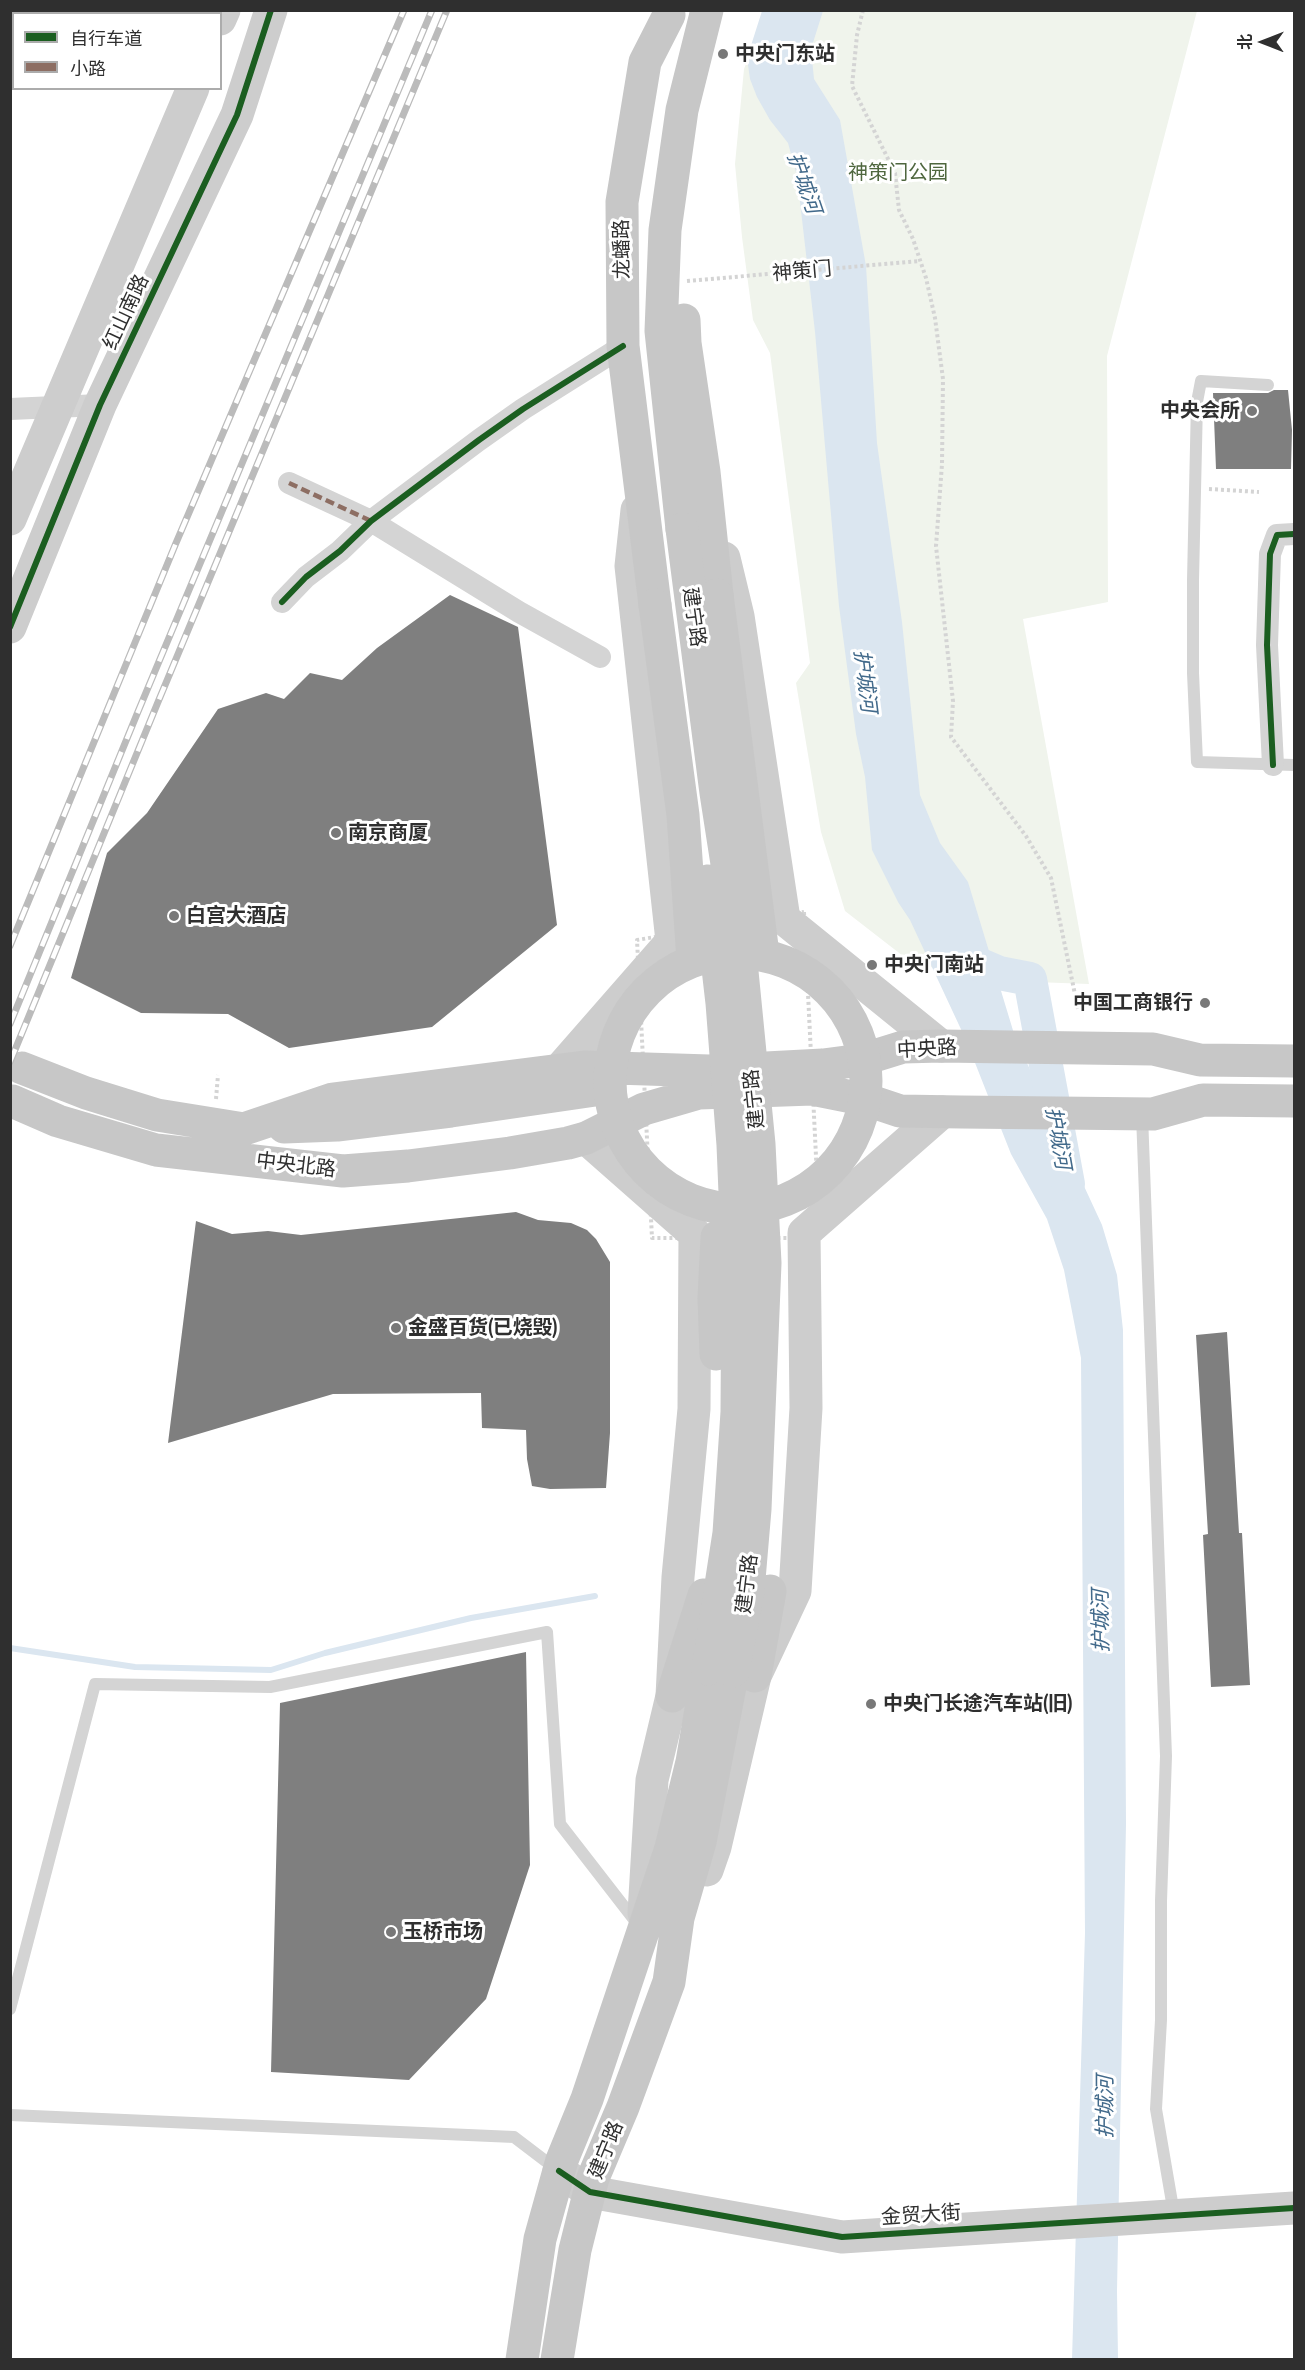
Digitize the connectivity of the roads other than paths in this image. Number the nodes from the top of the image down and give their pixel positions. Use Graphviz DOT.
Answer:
graph roads {
  1 [pos="271,10"];
  2 [pos="707,10"];
  3 [pos="670,13"];
  4 [pos="192,90"];
  5 [pos="653,217"];
  6 [pos="641,334"];
  7 [pos="1268,385"];
  8 [pos="100,405"];
  9 [pos="57,406"];
  10 [pos="10,409"];
  11 [pos="704,472"];
  12 [pos="289,483"];
  13 [pos="639,490"];
  14 [pos="10,519"];
  15 [pos="371,521"];
  16 [pos="1294,534"];
  17 [pos="282,602"];
  18 [pos="10,627"];
  19 [pos="600,657"];
  20 [pos="1284,765"];
  21 [pos="763,954"];
  22 [pos="693,960"];
  23 [pos="941,1046"];
  24 [pos="1294,1061"];
  25 [pos="22,1068"];
  26 [pos="560,1069"];
  27 [pos="866,1079"];
  28 [pos="1095,1080"];
  29 [pos="609,1088"];
  30 [pos="1203,1100"];
  31 [pos="12,1101"];
  32 [pos="1294,1101"];
  33 [pos="942,1112"];
  34 [pos="1142,1114"];
  35 [pos="616,1122"];
  36 [pos="417,1130"];
  37 [pos="586,1138"];
  38 [pos="245,1144"];
  39 [pos="774,1205"];
  40 [pos="718,1209"];
  41 [pos="732,1672"];
  42 [pos="672,1696"];
  43 [pos="643,1930"];
  44 [pos="10,2009"];
  45 [pos="10,2115"];
  46 [pos="559,2171"];
  47 [pos="590,2192"];
  48 [pos="1294,2208"];
  49 [pos="1174,2216"];
  50 [pos="522,2360"];
  51 [pos="557,2360"];
  1 -- 8 [label="main road, 红山南路"];
  2 -- 5 [label="main road"];
  3 -- 5 [label="main road, 龙蟠路"];
  3 -- 6 [label="main road, 龙蟠路"];
  4 -- 9 [label="main road"];
  5 -- 6 [label="main road, 建宁路"];
  5 -- 11 [label="main road"];
  6 -- 13 [label="main road, 龙蟠路"];
  6 -- 15 [label="street"];
  6 -- 41 [label="main road, 建宁路, bridge"];
  7 -- 20 [label="lane"];
  8 -- 9 [label="street"];
  8 -- 18 [label="main road, 红山南路"];
  9 -- 10 [label="street"];
  9 -- 14 [label="main road"];
  11 -- 21 [label="main road, bridge"];
  11 -- 23 [label="main road"];
  12 -- 15 [label="street"];
  13 -- 22 [label="main road, 龙蟠路, bridge"];
  13 -- 26 [label="main road"];
  15 -- 17 [label="street"];
  15 -- 19 [label="street"];
  16 -- 20 [label="street"];
  21 -- 22 [label="main road, bridge"];
  21 -- 27 [label="main road, bridge"];
  22 -- 29 [label="main road, bridge"];
  23 -- 26 [label="main road, 中央路"];
  23 -- 28 [label="main road, 中央路"];
  24 -- 28 [label="main road"];
  25 -- 38 [label="main road, 中央北路"];
  26 -- 38 [label="main road, 中央北路"];
  27 -- 28 [label="main road"];
  27 -- 39 [label="main road, bridge"];
  28 -- 30 [label="main road"];
  28 -- 33 [label="main road, 中央路"];
  28 -- 34 [label="main road, 中央路"];
  29 -- 35 [label="main road, bridge"];
  29 -- 36 [label="main road"];
  30 -- 32 [label="main road, 中央路"];
  30 -- 34 [label="main road, 中央路"];
  31 -- 38 [label="main road, 中央北路"];
  33 -- 37 [label="main road, 中央路"];
  33 -- 41 [label="main road"];
  34 -- 49 [label="lane"];
  35 -- 36 [label="main road"];
  35 -- 40 [label="main road, bridge"];
  36 -- 38 [label="main road"];
  37 -- 38 [label="main road, 中央北路"];
  37 -- 42 [label="main road"];
  39 -- 40 [label="main road, bridge"];
  39 -- 41 [label="main road"];
  40 -- 42 [label="main road, bridge"];
  41 -- 43 [label="main road, 建宁路"];
  41 -- 47 [label="main road, 建宁路"];
  42 -- 43 [label="main road"];
  43 -- 44 [label="lane"];
  43 -- 46 [label="main road, 建宁路"];
  45 -- 46 [label="lane"];
  46 -- 47 [label="main road, 金贸大街"];
  46 -- 50 [label="main road, 建宁路"];
  47 -- 49 [label="main road, 金贸大街"];
  47 -- 51 [label="main road, 建宁路"];
  48 -- 49 [label="main road, 金贸大街"];
}
